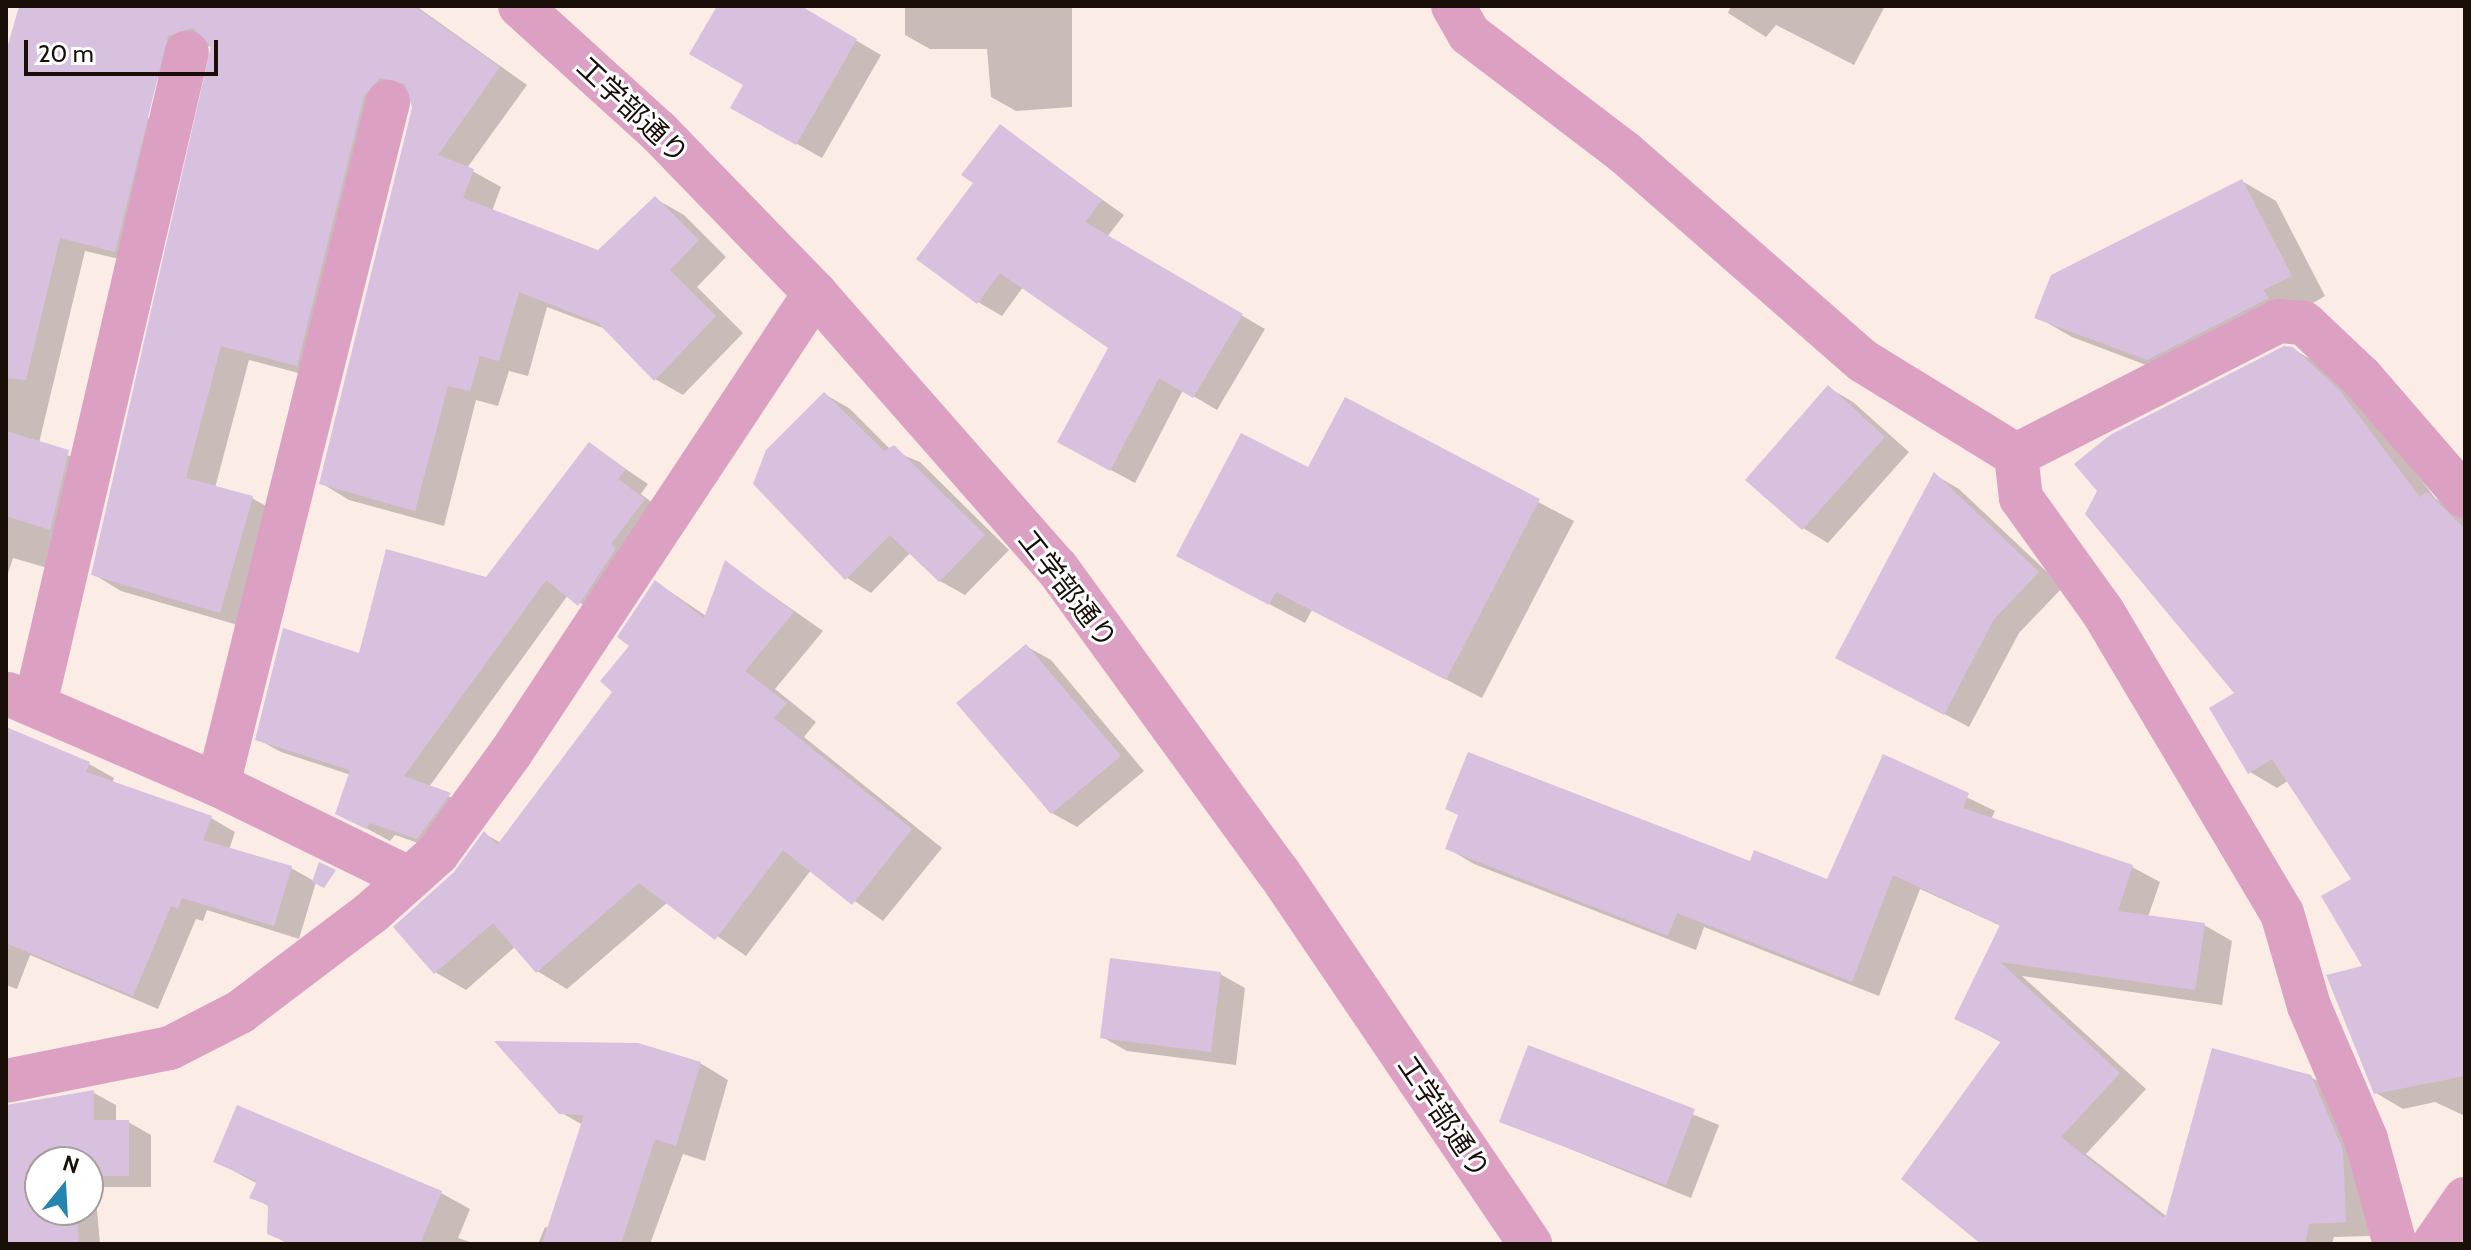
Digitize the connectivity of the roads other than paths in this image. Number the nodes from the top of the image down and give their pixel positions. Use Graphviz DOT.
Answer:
graph roads {
  1 [pos="520,6"];
  2 [pos="1453,6"];
  3 [pos="187,52"];
  4 [pos="388,102"];
  5 [pos="815,293"];
  6 [pos="2016,455"];
  7 [pos="2465,497"];
  8 [pos="20,699"];
  9 [pos="218,785"];
  10 [pos="409,878"];
  11 [pos="6,1081"];
  12 [pos="2465,1199"];
  13 [pos="1530,1244"];
  14 [pos="2395,1244"];
  15 [pos="2434,1244"];
  1 -- 5 [label="street, 工学部通り"];
  2 -- 6 [label="street"];
  3 -- 8 [label="street"];
  4 -- 9 [label="street"];
  5 -- 10 [label="street"];
  5 -- 13 [label="street, 工学部通り"];
  6 -- 7 [label="street"];
  6 -- 14 [label="street"];
  8 -- 9 [label="street"];
  9 -- 10 [label="street"];
  10 -- 11 [label="street"];
  12 -- 15 [label="street"];
}
